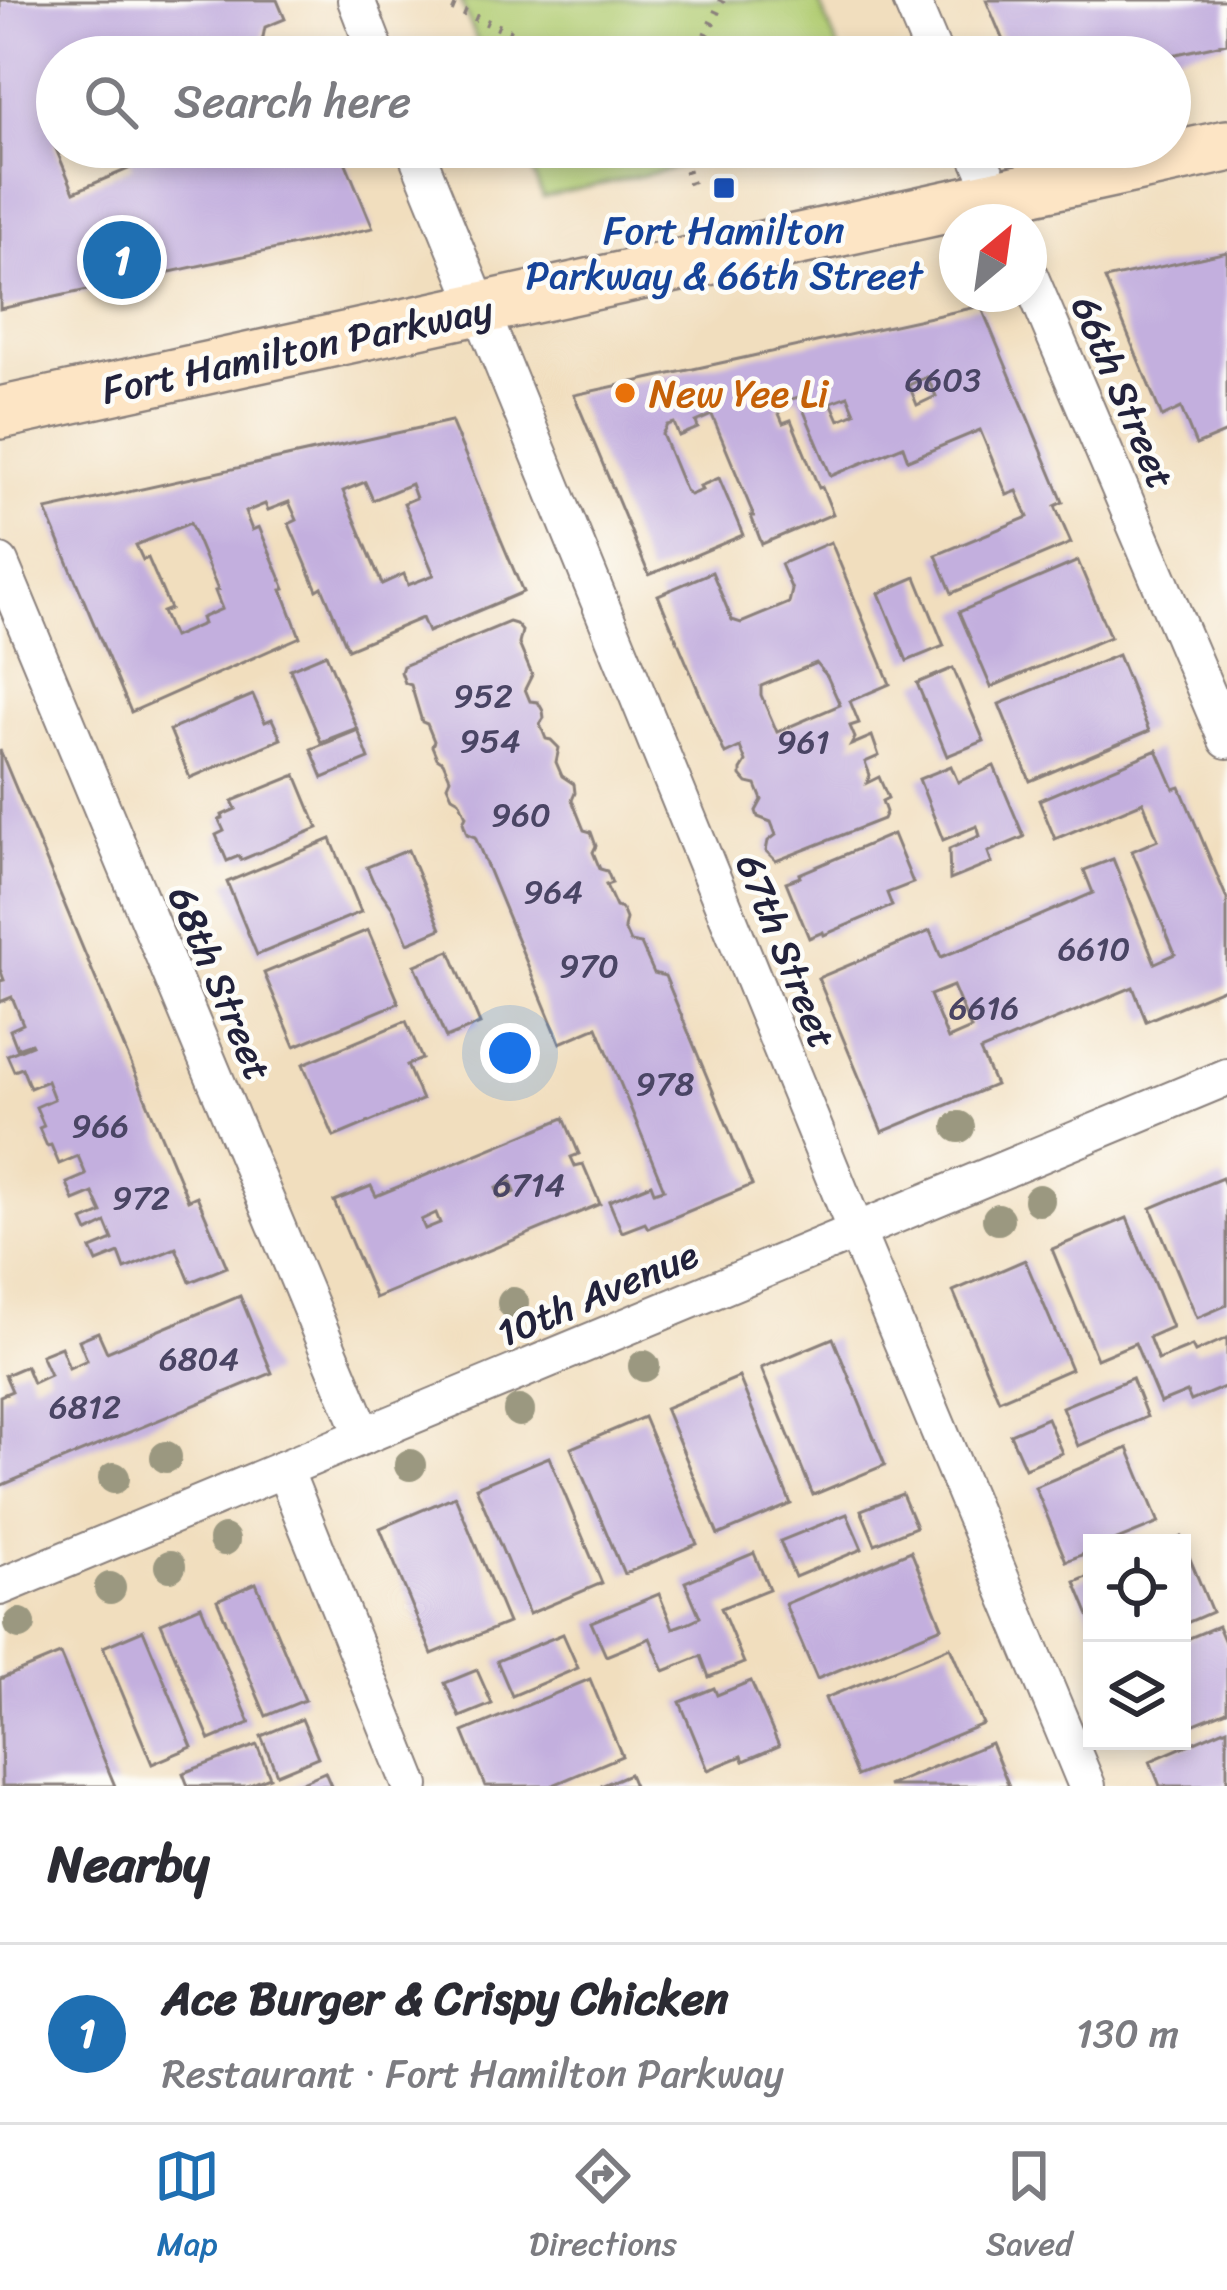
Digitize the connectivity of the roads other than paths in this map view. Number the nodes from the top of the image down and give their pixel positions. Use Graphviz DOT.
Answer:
graph roads {
  1 [pos="356,0"];
  2 [pos="910,0"];
  3 [pos="370,36"];
  4 [pos="926,36"];
  5 [pos="1227,146"];
  6 [pos="1191,156"];
  7 [pos="424,168"];
  8 [pos="983,168"];
  9 [pos="1148,168"];
  10 [pos="1000,204"];
  11 [pos="1020,204"];
  12 [pos="939,221"];
  13 [pos="481,310"];
  14 [pos="1045,312"];
  15 [pos="0,413"];
  16 [pos="0,563"];
  17 [pos="1227,740"];
  18 [pos="1227,1077"];
  19 [pos="856,1231"];
  20 [pos="364,1436"];
  21 [pos="284,1469"];
  22 [pos="0,1588"];
  23 [pos="411,1786"];
  24 [pos="1087,1786"];
  1 -- 3 [label="street"];
  2 -- 4 [label="street"];
  5 -- 6 [label="main road, Fort Hamilton Parkway"];
  7 -- 13 [label="street, 67th Street"];
  8 -- 10 [label="street"];
  9 -- 11 [label="main road, Fort Hamilton Parkway"];
  12 -- 13 [label="main road, Fort Hamilton Parkway"];
  13 -- 15 [label="main road, Fort Hamilton Parkway"];
  13 -- 19 [label="street, 67th Street"];
  14 -- 17 [label="street, 66th Street"];
  16 -- 20 [label="street, 68th Street"];
  18 -- 19 [label="street, 10th Avenue"];
  19 -- 20 [label="street, 10th Avenue"];
  19 -- 24 [label="street, 67th Street"];
  20 -- 21 [label="street, 10th Avenue"];
  21 -- 22 [label="street, 10th Avenue"];
  21 -- 23 [label="street"];
}
